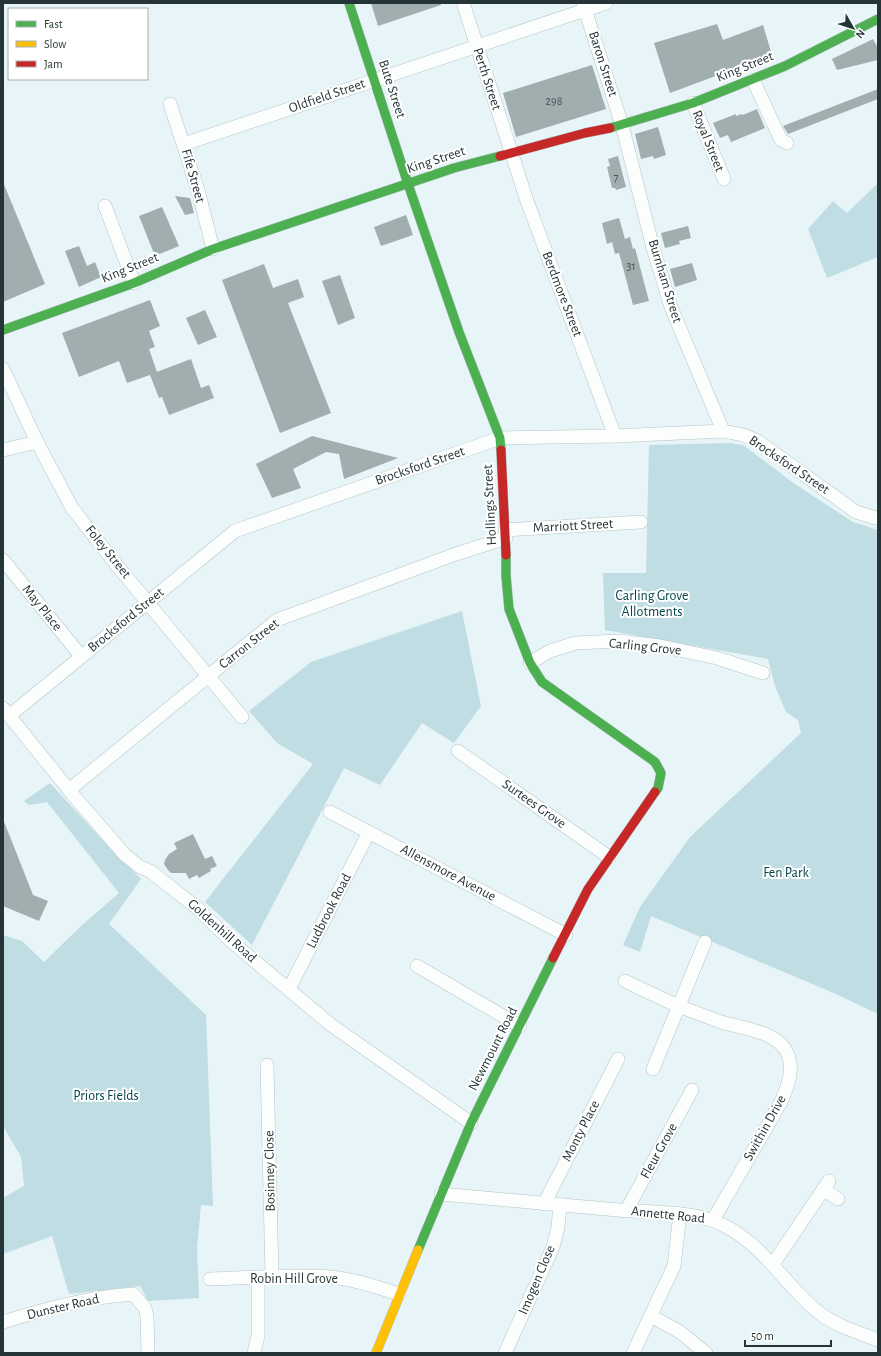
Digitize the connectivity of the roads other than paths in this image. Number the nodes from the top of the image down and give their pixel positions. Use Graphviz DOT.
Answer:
graph roads {
  1 [pos="349,3"];
  2 [pos="606,3"];
  3 [pos="464,6"];
  4 [pos="584,6"];
  5 [pos="878,19"];
  6 [pos="477,47"];
  7 [pos="374,80"];
  8 [pos="753,80"];
  9 [pos="693,103"];
  10 [pos="170,104"];
  11 [pos="622,125"];
  12 [pos="787,143"];
  13 [pos="184,144"];
  14 [pos="511,152"];
  15 [pos="724,179"];
  16 [pos="408,184"];
  17 [pos="105,206"];
  18 [pos="213,249"];
  19 [pos="134,283"];
  20 [pos="3,330"];
  21 [pos="3,369"];
  22 [pos="723,431"];
  23 [pos="615,436"];
  24 [pos="500,438"];
  25 [pos="37,442"];
  26 [pos="3,450"];
  27 [pos="876,518"];
  28 [pos="641,522"];
  29 [pos="506,534"];
  30 [pos="3,560"];
  31 [pos="149,603"];
  32 [pos="81,656"];
  33 [pos="530,663"];
  34 [pos="763,673"];
  35 [pos="208,676"];
  36 [pos="6,712"];
  37 [pos="242,717"];
  38 [pos="458,751"];
  39 [pos="661,773"];
  40 [pos="69,790"];
  41 [pos="330,812"];
  42 [pos="369,832"];
  43 [pos="609,857"];
  44 [pos="566,935"];
  45 [pos="705,942"];
  46 [pos="417,966"];
  47 [pos="625,981"];
  48 [pos="288,989"];
  49 [pos="679,1006"];
  50 [pos="520,1026"];
  51 [pos="618,1059"];
  52 [pos="267,1065"];
  53 [pos="654,1069"];
  54 [pos="692,1090"];
  55 [pos="471,1123"];
  56 [pos="441,1194"];
  57 [pos="838,1198"];
  58 [pos="544,1204"];
  59 [pos="560,1205"];
  60 [pos="626,1211"];
  61 [pos="680,1214"];
  62 [pos="713,1220"];
  63 [pos="773,1264"];
  64 [pos="272,1277"];
  65 [pos="258,1278"];
  66 [pos="210,1279"];
  67 [pos="399,1294"];
  68 [pos="650,1316"];
  69 [pos="3,1322"];
  70 [pos="878,1340"];
  71 [pos="148,1353"];
  72 [pos="254,1353"];
  73 [pos="376,1353"];
  74 [pos="505,1353"];
  75 [pos="633,1353"];
  76 [pos="706,1353"];
  1 -- 7 [label="street, Bute Street"];
  2 -- 4 [label="street, Oldfield Street"];
  3 -- 6 [label="street, Perth Street"];
  4 -- 6 [label="street, Oldfield Street"];
  4 -- 11 [label="street, Baron Street"];
  5 -- 8 [label="street, King Street"];
  6 -- 7 [label="street, Oldfield Street"];
  6 -- 14 [label="street, Perth Street"];
  7 -- 13 [label="street, Oldfield Street"];
  7 -- 16 [label="street, Bute Street"];
  8 -- 9 [label="street, King Street"];
  8 -- 12 [label="street"];
  9 -- 11 [label="street, King Street"];
  9 -- 15 [label="street, Royal Street"];
  10 -- 13 [label="street, Fife Street"];
  11 -- 14 [label="street, King Street"];
  11 -- 22 [label="street, Burnham Street"];
  13 -- 18 [label="street, Fife Street"];
  14 -- 16 [label="street, King Street"];
  14 -- 23 [label="street, Berdmore Street"];
  16 -- 18 [label="street, King Street"];
  16 -- 24 [label="street, Hollings Street"];
  17 -- 19 [label="street"];
  18 -- 19 [label="street, King Street"];
  19 -- 20 [label="street, King Street"];
  21 -- 25 [label="street, Foley Street"];
  22 -- 23 [label="street, Brocksford Street"];
  22 -- 27 [label="street, Brocksford Street"];
  23 -- 24 [label="street, Brocksford Street"];
  24 -- 29 [label="street, Hollings Street"];
  24 -- 31 [label="street, Brocksford Street"];
  25 -- 26 [label="street"];
  25 -- 31 [label="street, Foley Street"];
  28 -- 29 [label="street, Marriott Street"];
  29 -- 33 [label="street, Hollings Street"];
  29 -- 35 [label="street, Carron Street"];
  30 -- 32 [label="street, May Place"];
  31 -- 32 [label="street, Brocksford Street"];
  31 -- 35 [label="street, Foley Street"];
  32 -- 36 [label="street, Brocksford Street"];
  33 -- 34 [label="street, Carling Grove"];
  33 -- 39 [label="street, Hollings Street"];
  35 -- 37 [label="street, Foley Street"];
  35 -- 40 [label="street, Carron Street"];
  36 -- 40 [label="street, Goldenhill Road"];
  38 -- 43 [label="street, Surtees Grove"];
  39 -- 43 [label="street, Newmount Road"];
  40 -- 48 [label="street, Goldenhill Road"];
  41 -- 42 [label="street, Allensmore Avenue"];
  42 -- 44 [label="street, Allensmore Avenue"];
  42 -- 48 [label="street, Ludbrook Road"];
  43 -- 44 [label="street, Newmount Road"];
  44 -- 50 [label="street, Newmount Road"];
  45 -- 49 [label="street"];
  46 -- 50 [label="street"];
  47 -- 49 [label="street, Swithin Drive"];
  48 -- 55 [label="street, Goldenhill Road"];
  49 -- 53 [label="street"];
  49 -- 62 [label="street, Swithin Drive"];
  50 -- 55 [label="street, Newmount Road"];
  51 -- 58 [label="street, Monty Place"];
  52 -- 64 [label="street, Bosinney Close"];
  54 -- 60 [label="street, Fleur Grove"];
  55 -- 56 [label="street, Newmount Road"];
  56 -- 58 [label="street, Annette Road"];
  56 -- 67 [label="street, Newmount Road"];
  57 -- 63 [label="street"];
  58 -- 59 [label="street, Annette Road"];
  59 -- 60 [label="street, Annette Road"];
  59 -- 74 [label="street, Imogen Close"];
  60 -- 61 [label="street, Annette Road"];
  61 -- 62 [label="street, Annette Road"];
  61 -- 68 [label="street"];
  62 -- 63 [label="street, Annette Road"];
  63 -- 70 [label="street, Annette Road"];
  64 -- 65 [label="street, Robin Hill Grove"];
  64 -- 67 [label="street, Robin Hill Grove"];
  65 -- 66 [label="street, Robin Hill Grove"];
  65 -- 72 [label="street"];
  67 -- 73 [label="street, Newmount Road"];
  68 -- 75 [label="street"];
  68 -- 76 [label="street"];
  69 -- 71 [label="street, Dunster Road"];
}
